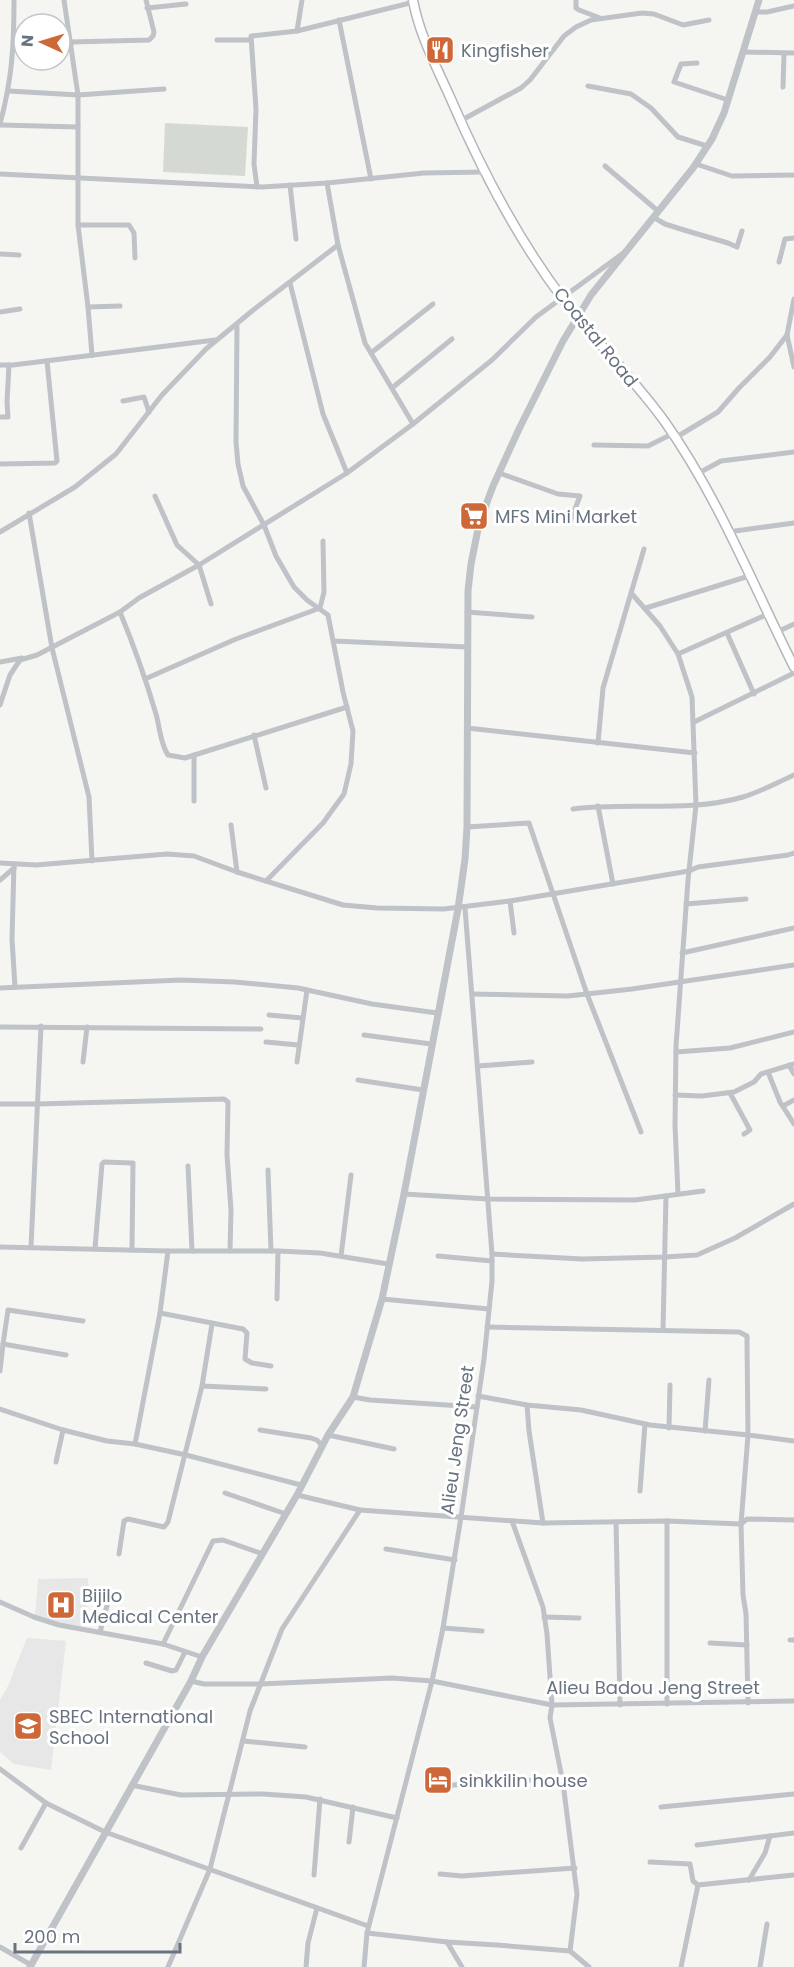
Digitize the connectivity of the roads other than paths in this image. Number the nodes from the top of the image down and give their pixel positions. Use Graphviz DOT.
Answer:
graph roads {
  1 [pos="146,0"];
  2 [pos="302,0"];
  3 [pos="576,0"];
  4 [pos="759,0"];
  5 [pos="413,1"];
  6 [pos="186,4"];
  7 [pos="794,6"];
  8 [pos="147,8"];
  9 [pos="755,12"];
  10 [pos="602,19"];
  11 [pos="339,20"];
  12 [pos="709,20"];
  13 [pos="297,31"];
  14 [pos="217,40"];
  15 [pos="250,40"];
  16 [pos="72,44"];
  17 [pos="72,51"];
  18 [pos="744,52"];
  19 [pos="793,52"];
  20 [pos="784,54"];
  21 [pos="12,62"];
  22 [pos="697,63"];
  23 [pos="588,86"];
  24 [pos="783,87"];
  25 [pos="164,89"];
  26 [pos="9,91"];
  27 [pos="78,95"];
  28 [pos="728,100"];
  29 [pos="3,103"];
  30 [pos="460,121"];
  31 [pos="0,125"];
  32 [pos="78,127"];
  33 [pos="707,146"];
  34 [pos="696,164"];
  35 [pos="605,166"];
  36 [pos="485,172"];
  37 [pos="0,174"];
  38 [pos="794,175"];
  39 [pos="77,177"];
  40 [pos="370,179"];
  41 [pos="327,183"];
  42 [pos="290,185"];
  43 [pos="257,186"];
  44 [pos="655,214"];
  45 [pos="78,225"];
  46 [pos="742,231"];
  47 [pos="794,237"];
  48 [pos="296,240"];
  49 [pos="338,245"];
  50 [pos="630,248"];
  51 [pos="0,254"];
  52 [pos="19,255"];
  53 [pos="135,258"];
  54 [pos="779,262"];
  55 [pos="291,283"];
  56 [pos="562,298"];
  57 [pos="794,299"];
  58 [pos="433,304"];
  59 [pos="120,306"];
  60 [pos="88,307"];
  61 [pos="20,309"];
  62 [pos="0,312"];
  63 [pos="577,316"];
  64 [pos="237,326"];
  65 [pos="787,335"];
  66 [pos="452,339"];
  67 [pos="216,340"];
  68 [pos="371,353"];
  69 [pos="92,355"];
  70 [pos="47,361"];
  71 [pos="0,365"];
  72 [pos="9,365"];
  73 [pos="794,367"];
  74 [pos="392,388"];
  75 [pos="123,401"];
  76 [pos="149,412"];
  77 [pos="0,417"];
  78 [pos="413,424"];
  79 [pos="673,436"];
  80 [pos="594,445"];
  81 [pos="794,452"];
  82 [pos="0,464"];
  83 [pos="347,472"];
  84 [pos="499,473"];
  85 [pos="697,474"];
  86 [pos="155,496"];
  87 [pos="29,513"];
  88 [pos="570,522"];
  89 [pos="794,523"];
  90 [pos="264,525"];
  91 [pos="0,532"];
  92 [pos="728,532"];
  93 [pos="323,541"];
  94 [pos="644,549"];
  95 [pos="199,565"];
  96 [pos="749,576"];
  97 [pos="632,594"];
  98 [pos="211,604"];
  99 [pos="320,608"];
  100 [pos="646,608"];
  101 [pos="120,612"];
  102 [pos="467,612"];
  103 [pos="768,614"];
  104 [pos="532,617"];
  105 [pos="794,624"];
  106 [pos="727,633"];
  107 [pos="777,633"];
  108 [pos="334,641"];
  109 [pos="467,647"];
  110 [pos="52,648"];
  111 [pos="678,654"];
  112 [pos="26,657"];
  113 [pos="0,662"];
  114 [pos="794,667"];
  115 [pos="794,674"];
  116 [pos="145,679"];
  117 [pos="754,694"];
  118 [pos="0,705"];
  119 [pos="347,707"];
  120 [pos="693,722"];
  121 [pos="467,728"];
  122 [pos="254,735"];
  123 [pos="598,742"];
  124 [pos="695,753"];
  125 [pos="194,755"];
  126 [pos="794,775"];
  127 [pos="266,788"];
  128 [pos="194,801"];
  129 [pos="696,805"];
  130 [pos="598,806"];
  131 [pos="573,809"];
  132 [pos="231,825"];
  133 [pos="467,827"];
  134 [pos="794,853"];
  135 [pos="92,861"];
  136 [pos="0,863"];
  137 [pos="14,866"];
  138 [pos="689,871"];
  139 [pos="237,872"];
  140 [pos="0,880"];
  141 [pos="266,881"];
  142 [pos="613,884"];
  143 [pos="553,894"];
  144 [pos="746,899"];
  145 [pos="510,901"];
  146 [pos="686,904"];
  147 [pos="462,908"];
  148 [pos="794,928"];
  149 [pos="514,933"];
  150 [pos="682,953"];
  151 [pos="794,965"];
  152 [pos="680,982"];
  153 [pos="15,987"];
  154 [pos="0,988"];
  155 [pos="307,990"];
  156 [pos="472,994"];
  157 [pos="587,994"];
  158 [pos="437,1013"];
  159 [pos="269,1015"];
  160 [pos="302,1018"];
  161 [pos="41,1026"];
  162 [pos="0,1027"];
  163 [pos="87,1027"];
  164 [pos="261,1029"];
  165 [pos="794,1032"];
  166 [pos="364,1035"];
  167 [pos="266,1042"];
  168 [pos="431,1044"];
  169 [pos="298,1045"];
  170 [pos="676,1052"];
  171 [pos="83,1062"];
  172 [pos="297,1062"];
  173 [pos="532,1062"];
  174 [pos="792,1064"];
  175 [pos="477,1066"];
  176 [pos="768,1072"];
  177 [pos="794,1074"];
  178 [pos="358,1080"];
  179 [pos="423,1090"];
  180 [pos="730,1093"];
  181 [pos="675,1095"];
  182 [pos="794,1100"];
  183 [pos="0,1104"];
  184 [pos="37,1104"];
  185 [pos="783,1106"];
  186 [pos="794,1124"];
  187 [pos="640,1132"];
  188 [pos="744,1134"];
  189 [pos="188,1166"];
  190 [pos="268,1170"];
  191 [pos="351,1175"];
  192 [pos="703,1191"];
  193 [pos="404,1194"];
  194 [pos="678,1194"];
  195 [pos="666,1196"];
  196 [pos="488,1199"];
  197 [pos="794,1204"];
  198 [pos="0,1247"];
  199 [pos="31,1247"];
  200 [pos="95,1248"];
  201 [pos="132,1250"];
  202 [pos="168,1251"];
  203 [pos="192,1251"];
  204 [pos="230,1251"];
  205 [pos="271,1251"];
  206 [pos="278,1251"];
  207 [pos="492,1254"];
  208 [pos="341,1256"];
  209 [pos="438,1256"];
  210 [pos="664,1257"];
  211 [pos="492,1261"];
  212 [pos="388,1264"];
  213 [pos="277,1299"];
  214 [pos="382,1299"];
  215 [pos="489,1309"];
  216 [pos="160,1314"];
  217 [pos="83,1321"];
  218 [pos="212,1324"];
  219 [pos="487,1327"];
  220 [pos="663,1330"];
  221 [pos="3,1344"];
  222 [pos="66,1355"];
  223 [pos="271,1366"];
  224 [pos="0,1371"];
  225 [pos="709,1380"];
  226 [pos="670,1385"];
  227 [pos="202,1386"];
  228 [pos="266,1389"];
  229 [pos="478,1396"];
  230 [pos="353,1397"];
  231 [pos="527,1405"];
  232 [pos="477,1407"];
  233 [pos="0,1409"];
  234 [pos="645,1424"];
  235 [pos="669,1428"];
  236 [pos="63,1430"];
  237 [pos="260,1430"];
  238 [pos="705,1431"];
  239 [pos="328,1435"];
  240 [pos="748,1435"];
  241 [pos="794,1441"];
  242 [pos="135,1444"];
  243 [pos="322,1446"];
  244 [pos="394,1449"];
  245 [pos="186,1455"];
  246 [pos="56,1462"];
  247 [pos="302,1485"];
  248 [pos="640,1491"];
  249 [pos="225,1493"];
  250 [pos="297,1495"];
  251 [pos="360,1510"];
  252 [pos="286,1514"];
  253 [pos="461,1517"];
  254 [pos="794,1520"];
  255 [pos="512,1521"];
  256 [pos="667,1521"];
  257 [pos="616,1522"];
  258 [pos="543,1523"];
  259 [pos="741,1524"];
  260 [pos="386,1549"];
  261 [pos="119,1554"];
  262 [pos="263,1554"];
  263 [pos="454,1560"];
  264 [pos="109,1598"];
  265 [pos="0,1602"];
  266 [pos="544,1617"];
  267 [pos="579,1618"];
  268 [pos="442,1628"];
  269 [pos="482,1631"];
  270 [pos="100,1632"];
  271 [pos="710,1643"];
  272 [pos="163,1644"];
  273 [pos="747,1645"];
  274 [pos="185,1652"];
  275 [pos="202,1656"];
  276 [pos="146,1663"];
  277 [pos="191,1681"];
  278 [pos="432,1681"];
  279 [pos="261,1684"];
  280 [pos="794,1701"];
  281 [pos="748,1702"];
  282 [pos="667,1704"];
  283 [pos="552,1705"];
  284 [pos="620,1705"];
  285 [pos="243,1741"];
  286 [pos="305,1747"];
  287 [pos="0,1769"];
  288 [pos="562,1780"];
  289 [pos="131,1785"];
  290 [pos="442,1786"];
  291 [pos="230,1794"];
  292 [pos="793,1794"];
  293 [pos="320,1799"];
  294 [pos="794,1801"];
  295 [pos="46,1803"];
  296 [pos="353,1807"];
  297 [pos="661,1807"];
  298 [pos="397,1818"];
  299 [pos="105,1832"];
  300 [pos="794,1833"];
  301 [pos="770,1836"];
  302 [pos="349,1842"];
  303 [pos="697,1845"];
  304 [pos="21,1848"];
  305 [pos="650,1862"];
  306 [pos="575,1868"];
  307 [pos="210,1869"];
  308 [pos="440,1874"];
  309 [pos="314,1875"];
  310 [pos="794,1875"];
  311 [pos="749,1880"];
  312 [pos="698,1886"];
  313 [pos="317,1908"];
  314 [pos="768,1924"];
  315 [pos="367,1929"];
  316 [pos="447,1942"];
  317 [pos="0,1947"];
  318 [pos="570,1951"];
  319 [pos="30,1966"];
  320 [pos="588,1966"];
  321 [pos="168,1967"];
  322 [pos="306,1967"];
  323 [pos="364,1967"];
  324 [pos="462,1967"];
  325 [pos="596,1967"];
  326 [pos="681,1967"];
  327 [pos="760,1967"];
  1 -- 8 [label="street"];
  2 -- 13 [label="street"];
  3 -- 10 [label="street"];
  4 -- 9 [label="street"];
  5 -- 11 [label="street"];
  5 -- 30 [label="main road, Coastal Road"];
  6 -- 8 [label="street"];
  7 -- 9 [label="street"];
  8 -- 16 [label="street"];
  9 -- 18 [label="street"];
  10 -- 12 [label="street"];
  10 -- 30 [label="street"];
  11 -- 13 [label="street"];
  11 -- 40 [label="street"];
  13 -- 15 [label="street"];
  14 -- 15 [label="street"];
  15 -- 43 [label="street"];
  17 -- 27 [label="street"];
  18 -- 20 [label="street"];
  18 -- 28 [label="street"];
  19 -- 20 [label="street"];
  20 -- 24 [label="street"];
  21 -- 26 [label="street"];
  22 -- 28 [label="street"];
  23 -- 33 [label="street"];
  25 -- 27 [label="street"];
  26 -- 27 [label="street"];
  26 -- 29 [label="street"];
  27 -- 32 [label="street"];
  28 -- 33 [label="street"];
  29 -- 31 [label="street"];
  30 -- 36 [label="main road, Coastal Road"];
  31 -- 32 [label="street"];
  32 -- 39 [label="street"];
  33 -- 34 [label="street"];
  34 -- 38 [label="street"];
  34 -- 44 [label="street"];
  35 -- 44 [label="street"];
  36 -- 40 [label="street"];
  36 -- 56 [label="main road, Coastal Road"];
  37 -- 39 [label="street"];
  39 -- 43 [label="street"];
  39 -- 45 [label="street"];
  40 -- 41 [label="street"];
  41 -- 42 [label="street"];
  41 -- 49 [label="street"];
  42 -- 43 [label="street"];
  42 -- 48 [label="street"];
  44 -- 46 [label="street"];
  44 -- 50 [label="street"];
  45 -- 53 [label="street"];
  45 -- 60 [label="street"];
  47 -- 54 [label="street"];
  49 -- 55 [label="street"];
  49 -- 68 [label="street"];
  50 -- 56 [label="street"];
  50 -- 63 [label="street"];
  51 -- 52 [label="street"];
  55 -- 64 [label="street"];
  55 -- 83 [label="street"];
  56 -- 63 [label="main road, Coastal Road"];
  56 -- 78 [label="street"];
  57 -- 65 [label="street"];
  58 -- 68 [label="street"];
  59 -- 60 [label="street"];
  60 -- 69 [label="street"];
  61 -- 62 [label="street"];
  63 -- 79 [label="main road, Coastal Road"];
  63 -- 84 [label="street"];
  64 -- 67 [label="street"];
  64 -- 90 [label="street"];
  65 -- 73 [label="street"];
  65 -- 79 [label="street"];
  66 -- 74 [label="street"];
  67 -- 69 [label="street"];
  67 -- 76 [label="street"];
  68 -- 74 [label="street"];
  69 -- 70 [label="street"];
  70 -- 72 [label="street"];
  70 -- 82 [label="street"];
  71 -- 72 [label="street"];
  72 -- 77 [label="street"];
  74 -- 78 [label="street"];
  75 -- 76 [label="street"];
  76 -- 87 [label="street"];
  78 -- 83 [label="street"];
  79 -- 80 [label="street"];
  79 -- 85 [label="main road, Coastal Road"];
  81 -- 85 [label="street"];
  83 -- 90 [label="street"];
  84 -- 88 [label="street"];
  84 -- 102 [label="street"];
  85 -- 92 [label="main road, Coastal Road"];
  86 -- 95 [label="street"];
  87 -- 91 [label="street"];
  87 -- 110 [label="street"];
  89 -- 92 [label="street"];
  90 -- 95 [label="street"];
  90 -- 99 [label="street"];
  92 -- 96 [label="main road, Coastal Road"];
  93 -- 99 [label="street"];
  94 -- 97 [label="street"];
  95 -- 98 [label="street"];
  95 -- 101 [label="street"];
  96 -- 100 [label="street"];
  96 -- 103 [label="main road, Coastal Road"];
  97 -- 100 [label="street"];
  97 -- 123 [label="street"];
  99 -- 108 [label="street"];
  99 -- 116 [label="street"];
  100 -- 111 [label="street"];
  101 -- 110 [label="street"];
  101 -- 116 [label="street"];
  102 -- 104 [label="street"];
  102 -- 109 [label="street"];
  103 -- 106 [label="street"];
  103 -- 107 [label="main road, Coastal Road"];
  105 -- 107 [label="street"];
  106 -- 111 [label="street"];
  106 -- 117 [label="street"];
  107 -- 114 [label="main road, Coastal Road"];
  108 -- 109 [label="street"];
  108 -- 119 [label="street"];
  109 -- 121 [label="street"];
  110 -- 112 [label="street"];
  110 -- 135 [label="street"];
  111 -- 120 [label="street"];
  112 -- 113 [label="street"];
  112 -- 118 [label="street"];
  115 -- 117 [label="street"];
  116 -- 125 [label="street"];
  117 -- 120 [label="street"];
  119 -- 122 [label="street"];
  119 -- 141 [label="street"];
  120 -- 124 [label="street"];
  121 -- 123 [label="street"];
  121 -- 133 [label="street"];
  122 -- 125 [label="street"];
  122 -- 127 [label="street"];
  123 -- 124 [label="street"];
  124 -- 129 [label="street"];
  125 -- 128 [label="street"];
  126 -- 129 [label="street"];
  129 -- 130 [label="street"];
  129 -- 138 [label="street"];
  130 -- 131 [label="street"];
  130 -- 142 [label="street"];
  132 -- 139 [label="street"];
  133 -- 143 [label="street"];
  133 -- 147 [label="street"];
  134 -- 138 [label="street"];
  135 -- 137 [label="street"];
  135 -- 139 [label="street"];
  136 -- 137 [label="street"];
  137 -- 140 [label="street"];
  137 -- 153 [label="street"];
  138 -- 142 [label="street"];
  138 -- 146 [label="street"];
  139 -- 141 [label="street"];
  141 -- 147 [label="street"];
  142 -- 143 [label="street"];
  143 -- 145 [label="street"];
  143 -- 157 [label="street"];
  144 -- 146 [label="street"];
  145 -- 147 [label="street"];
  145 -- 149 [label="street"];
  146 -- 150 [label="street"];
  147 -- 156 [label="street, Alieu Jeng Street"];
  147 -- 158 [label="street"];
  148 -- 150 [label="street"];
  150 -- 152 [label="street"];
  151 -- 152 [label="street"];
  152 -- 157 [label="street"];
  152 -- 170 [label="street"];
  153 -- 154 [label="street"];
  153 -- 155 [label="street"];
  155 -- 158 [label="street"];
  155 -- 160 [label="street"];
  156 -- 157 [label="street"];
  156 -- 175 [label="street, Alieu Jeng Street"];
  157 -- 187 [label="street"];
  158 -- 168 [label="street"];
  159 -- 160 [label="street"];
  160 -- 169 [label="street"];
  161 -- 162 [label="street"];
  161 -- 163 [label="street"];
  161 -- 184 [label="street"];
  163 -- 164 [label="street"];
  163 -- 171 [label="street"];
  165 -- 170 [label="street"];
  166 -- 168 [label="street"];
  167 -- 169 [label="street"];
  168 -- 179 [label="street"];
  169 -- 172 [label="street"];
  170 -- 181 [label="street"];
  173 -- 175 [label="street"];
  174 -- 176 [label="street"];
  174 -- 177 [label="street"];
  175 -- 196 [label="street, Alieu Jeng Street"];
  176 -- 180 [label="street"];
  176 -- 185 [label="street"];
  178 -- 179 [label="street"];
  179 -- 193 [label="street"];
  180 -- 181 [label="street"];
  180 -- 188 [label="street"];
  181 -- 194 [label="street"];
  182 -- 185 [label="street"];
  183 -- 184 [label="street"];
  184 -- 199 [label="street"];
  184 -- 204 [label="street"];
  185 -- 186 [label="street"];
  189 -- 203 [label="street"];
  190 -- 205 [label="street"];
  191 -- 208 [label="street"];
  192 -- 194 [label="street"];
  193 -- 196 [label="street"];
  193 -- 212 [label="street"];
  194 -- 195 [label="street"];
  195 -- 196 [label="street"];
  195 -- 210 [label="street"];
  196 -- 207 [label="street, Alieu Jeng Street"];
  197 -- 210 [label="street"];
  198 -- 199 [label="street"];
  199 -- 200 [label="street"];
  200 -- 201 [label="street"];
  200 -- 201 [label="street"];
  201 -- 202 [label="street"];
  202 -- 203 [label="street"];
  202 -- 216 [label="street"];
  203 -- 204 [label="street"];
  204 -- 205 [label="street"];
  205 -- 206 [label="street"];
  206 -- 208 [label="street"];
  206 -- 213 [label="street"];
  207 -- 210 [label="street"];
  207 -- 211 [label="street, Alieu Jeng Street"];
  208 -- 212 [label="street"];
  209 -- 211 [label="street"];
  210 -- 220 [label="street"];
  211 -- 215 [label="street, Alieu Jeng Street"];
  212 -- 214 [label="street"];
  214 -- 215 [label="street"];
  214 -- 230 [label="street"];
  215 -- 219 [label="street, Alieu Jeng Street"];
  216 -- 218 [label="street"];
  216 -- 242 [label="street"];
  217 -- 221 [label="street"];
  218 -- 223 [label="street"];
  218 -- 227 [label="street"];
  219 -- 220 [label="street"];
  219 -- 229 [label="street, Alieu Jeng Street"];
  220 -- 240 [label="street"];
  221 -- 222 [label="street"];
  221 -- 224 [label="street"];
  225 -- 238 [label="street"];
  226 -- 235 [label="street"];
  227 -- 228 [label="street"];
  227 -- 245 [label="street"];
  229 -- 231 [label="street"];
  229 -- 232 [label="street, Alieu Jeng Street"];
  230 -- 232 [label="street"];
  230 -- 239 [label="street"];
  231 -- 234 [label="street"];
  231 -- 258 [label="street"];
  232 -- 253 [label="street, Alieu Jeng Street"];
  233 -- 236 [label="street"];
  234 -- 235 [label="street"];
  234 -- 248 [label="street"];
  235 -- 238 [label="street"];
  236 -- 242 [label="street"];
  236 -- 246 [label="street"];
  237 -- 243 [label="street"];
  238 -- 240 [label="street"];
  239 -- 243 [label="street"];
  239 -- 244 [label="street"];
  240 -- 241 [label="street"];
  240 -- 259 [label="street"];
  242 -- 245 [label="street"];
  243 -- 247 [label="street"];
  245 -- 247 [label="street"];
  245 -- 261 [label="street"];
  247 -- 250 [label="street"];
  249 -- 252 [label="street"];
  250 -- 251 [label="street"];
  250 -- 252 [label="street"];
  251 -- 253 [label="street"];
  251 -- 279 [label="street"];
  252 -- 262 [label="street"];
  253 -- 255 [label="street"];
  253 -- 263 [label="street, Alieu Jeng Street"];
  254 -- 259 [label="street"];
  255 -- 258 [label="street"];
  255 -- 266 [label="street"];
  256 -- 257 [label="street"];
  256 -- 259 [label="street"];
  256 -- 282 [label="street"];
  257 -- 258 [label="street"];
  257 -- 284 [label="street"];
  259 -- 273 [label="street"];
  260 -- 263 [label="street"];
  262 -- 272 [label="street"];
  262 -- 275 [label="street"];
  263 -- 268 [label="street, Alieu Jeng Street"];
  264 -- 270 [label="street"];
  265 -- 270 [label="street"];
  266 -- 267 [label="street"];
  266 -- 283 [label="street"];
  268 -- 269 [label="street"];
  268 -- 278 [label="street, Alieu Jeng Street"];
  270 -- 272 [label="street"];
  271 -- 273 [label="street"];
  272 -- 274 [label="street"];
  273 -- 281 [label="street"];
  274 -- 275 [label="street"];
  274 -- 276 [label="street"];
  275 -- 277 [label="street"];
  277 -- 279 [label="street, Alieu Badou Jeng Street"];
  277 -- 289 [label="street"];
  278 -- 279 [label="street, Alieu Badou Jeng Street"];
  278 -- 283 [label="street, Alieu Badou Jeng Street"];
  278 -- 298 [label="street, Alieu Jeng Street"];
  279 -- 285 [label="street"];
  280 -- 281 [label="street, Alieu Badou Jeng Street"];
  281 -- 282 [label="street, Alieu Badou Jeng Street"];
  282 -- 284 [label="street, Alieu Badou Jeng Street"];
  283 -- 284 [label="street, Alieu Badou Jeng Street"];
  283 -- 288 [label="street"];
  285 -- 286 [label="street"];
  285 -- 291 [label="street"];
  287 -- 295 [label="street"];
  288 -- 290 [label="street"];
  288 -- 306 [label="street"];
  289 -- 291 [label="street"];
  289 -- 299 [label="street"];
  291 -- 293 [label="street"];
  291 -- 307 [label="street"];
  292 -- 294 [label="street"];
  292 -- 297 [label="street"];
  293 -- 296 [label="street"];
  293 -- 309 [label="street"];
  295 -- 299 [label="street"];
  295 -- 304 [label="street"];
  296 -- 298 [label="street"];
  296 -- 302 [label="street"];
  298 -- 315 [label="street, Alieu Jeng Street"];
  299 -- 307 [label="street"];
  299 -- 319 [label="street"];
  300 -- 301 [label="street"];
  301 -- 303 [label="street"];
  301 -- 311 [label="street"];
  305 -- 312 [label="street"];
  306 -- 308 [label="street"];
  306 -- 318 [label="street"];
  307 -- 313 [label="street"];
  307 -- 321 [label="street"];
  310 -- 311 [label="street"];
  311 -- 312 [label="street"];
  312 -- 326 [label="street"];
  313 -- 315 [label="street"];
  313 -- 322 [label="street"];
  314 -- 327 [label="street"];
  315 -- 316 [label="street"];
  315 -- 323 [label="street, Alieu Jeng Street"];
  316 -- 318 [label="street"];
  316 -- 324 [label="street"];
  317 -- 319 [label="street"];
  318 -- 320 [label="street"];
  320 -- 325 [label="street"];
}
